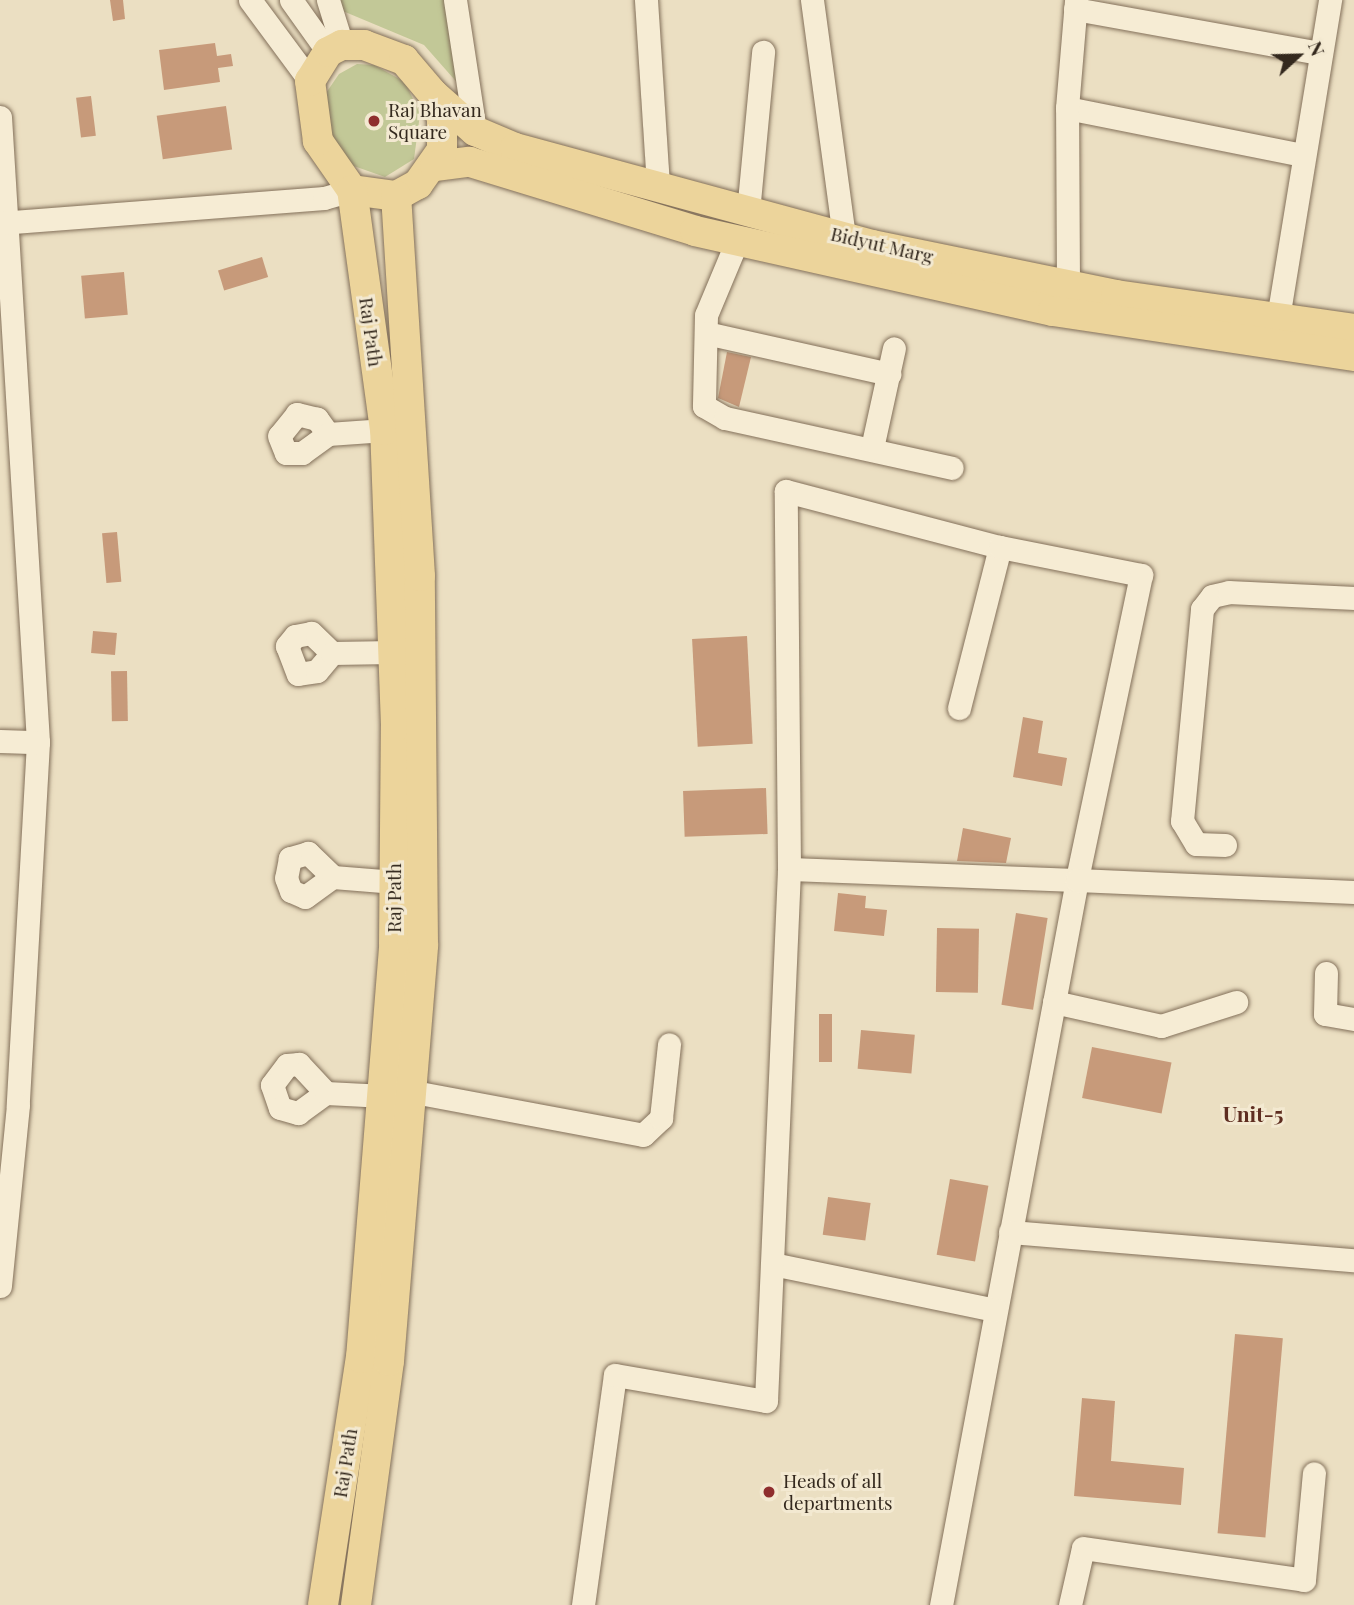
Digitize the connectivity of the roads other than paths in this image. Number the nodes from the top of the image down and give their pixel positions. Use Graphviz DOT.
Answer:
graph roads {
  1 [pos="250,0"];
  2 [pos="291,0"];
  3 [pos="328,0"];
  4 [pos="456,0"];
  5 [pos="646,0"];
  6 [pos="812,0"];
  7 [pos="1330,0"];
  8 [pos="1076,5"];
  9 [pos="335,49"];
  10 [pos="763,52"];
  11 [pos="1320,53"];
  12 [pos="310,81"];
  13 [pos="433,94"];
  14 [pos="1066,108"];
  15 [pos="0,117"];
  16 [pos="475,131"];
  17 [pos="1302,155"];
  18 [pos="328,164"];
  19 [pos="435,166"];
  20 [pos="657,188"];
  21 [pos="352,190"];
  22 [pos="396,195"];
  23 [pos="324,198"];
  24 [pos="748,212"];
  25 [pos="6,222"];
  26 [pos="844,237"];
  27 [pos="737,241"];
  28 [pos="1068,285"];
  29 [pos="1278,318"];
  30 [pos="1354,329"];
  31 [pos="706,333"];
  32 [pos="894,348"];
  33 [pos="1354,356"];
  34 [pos="888,374"];
  35 [pos="384,430"];
  36 [pos="328,434"];
  37 [pos="872,448"];
  38 [pos="952,468"];
  39 [pos="1000,547"];
  40 [pos="1354,598"];
  41 [pos="394,652"];
  42 [pos="332,653"];
  43 [pos="959,708"];
  44 [pos="0,741"];
  45 [pos="38,742"];
  46 [pos="1225,845"];
  47 [pos="789,869"];
  48 [pos="333,877"];
  49 [pos="1077,880"];
  50 [pos="395,882"];
  51 [pos="1354,892"];
  52 [pos="1326,973"];
  53 [pos="1054,1002"];
  54 [pos="1236,1002"];
  55 [pos="1354,1019"];
  56 [pos="669,1044"];
  57 [pos="326,1093"];
  58 [pos="400,1094"];
  59 [pos="1010,1232"];
  60 [pos="1354,1260"];
  61 [pos="773,1264"];
  62 [pos="0,1286"];
  63 [pos="995,1310"];
  64 [pos="1314,1473"];
  65 [pos="323,1605"];
  66 [pos="356,1605"];
  67 [pos="583,1605"];
  68 [pos="941,1605"];
  69 [pos="1070,1605"];
  1 -- 12 [label="street"];
  2 -- 9 [label="street"];
  3 -- 9 [label="street"];
  4 -- 16 [label="street"];
  5 -- 20 [label="street"];
  6 -- 26 [label="street"];
  7 -- 11 [label="street"];
  8 -- 11 [label="street"];
  8 -- 14 [label="street"];
  9 -- 12 [label="main road"];
  9 -- 13 [label="main road"];
  10 -- 24 [label="street"];
  11 -- 17 [label="street"];
  12 -- 18 [label="main road"];
  13 -- 16 [label="main road, Bidyut Marg"];
  13 -- 19 [label="main road"];
  14 -- 17 [label="street"];
  14 -- 28 [label="street"];
  15 -- 25 [label="street"];
  16 -- 20 [label="main road, Bidyut Marg"];
  17 -- 29 [label="street"];
  18 -- 21 [label="main road"];
  18 -- 23 [label="street"];
  19 -- 22 [label="main road"];
  19 -- 27 [label="main road, Bidyut Marg"];
  20 -- 24 [label="main road, Bidyut Marg"];
  21 -- 22 [label="main road"];
  21 -- 23 [label="street"];
  21 -- 35 [label="main road, Raj Path"];
  22 -- 58 [label="main road, Raj Path"];
  23 -- 25 [label="street"];
  24 -- 26 [label="main road, Bidyut Marg"];
  25 -- 45 [label="street"];
  26 -- 28 [label="main road, Bidyut Marg"];
  27 -- 31 [label="street"];
  27 -- 33 [label="main road, Bidyut Marg"];
  28 -- 29 [label="main road, Bidyut Marg"];
  29 -- 30 [label="main road, Bidyut Marg"];
  31 -- 34 [label="street"];
  31 -- 37 [label="street"];
  32 -- 34 [label="street"];
  34 -- 37 [label="street"];
  35 -- 36 [label="street"];
  35 -- 41 [label="main road, Raj Path"];
  37 -- 38 [label="street"];
  39 -- 43 [label="street"];
  39 -- 47 [label="street"];
  39 -- 49 [label="street"];
  40 -- 46 [label="street"];
  41 -- 42 [label="street"];
  41 -- 50 [label="main road, Raj Path"];
  44 -- 45 [label="street"];
  45 -- 62 [label="street"];
  47 -- 49 [label="street"];
  47 -- 61 [label="street"];
  48 -- 50 [label="street"];
  49 -- 51 [label="street"];
  49 -- 53 [label="street"];
  50 -- 58 [label="main road, Raj Path"];
  52 -- 55 [label="street"];
  53 -- 54 [label="street"];
  53 -- 59 [label="street"];
  56 -- 58 [label="street"];
  57 -- 58 [label="street"];
  58 -- 65 [label="main road, Raj Path"];
  58 -- 66 [label="main road, Raj Path"];
  59 -- 60 [label="street"];
  59 -- 63 [label="street"];
  61 -- 63 [label="street"];
  61 -- 67 [label="street"];
  63 -- 68 [label="street"];
  64 -- 69 [label="street"];
}
